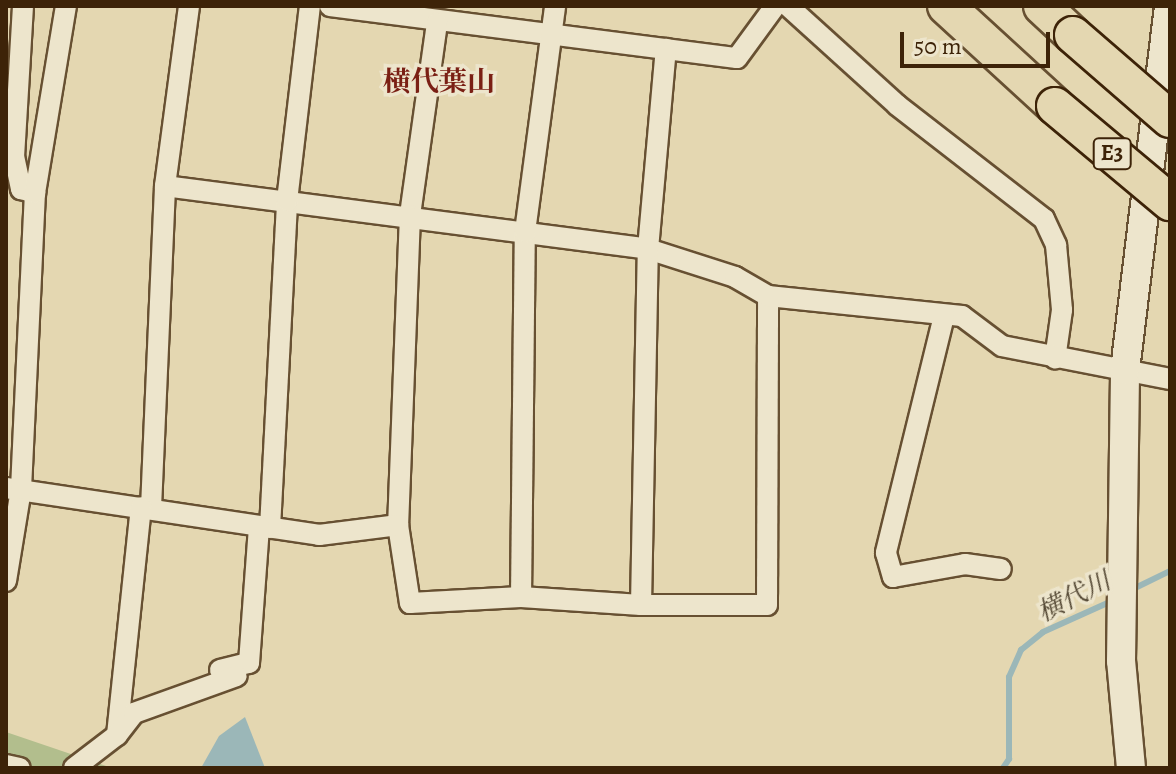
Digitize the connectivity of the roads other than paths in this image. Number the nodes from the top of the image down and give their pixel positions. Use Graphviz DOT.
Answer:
graph roads {
  1 [pos="23,6"];
  2 [pos="66,6"];
  3 [pos="189,6"];
  4 [pos="310,6"];
  5 [pos="330,6"];
  6 [pos="555,6"];
  7 [pos="775,6"];
  8 [pos="788,6"];
  9 [pos="946,6"];
  10 [pos="1042,6"];
  11 [pos="1169,6"];
  12 [pos="437,23"];
  13 [pos="551,36"];
  14 [pos="666,49"];
  15 [pos="1170,119"];
  16 [pos="165,186"];
  17 [pos="35,193"];
  18 [pos="287,201"];
  19 [pos="1170,202"];
  20 [pos="410,215"];
  21 [pos="525,232"];
  22 [pos="648,249"];
  23 [pos="768,296"];
  24 [pos="944,316"];
  25 [pos="1055,359"];
  26 [pos="1125,370"];
  27 [pos="1170,379"];
  28 [pos="14,488"];
  29 [pos="146,508"];
  30 [pos="398,525"];
  31 [pos="265,527"];
  32 [pos="1001,569"];
  33 [pos="6,581"];
  34 [pos="521,597"];
  35 [pos="641,605"];
  36 [pos="117,735"];
  37 [pos="6,765"];
  38 [pos="20,768"];
  39 [pos="74,768"];
  40 [pos="1131,768"];
  1 -- 17 [label="street"];
  2 -- 17 [label="street"];
  3 -- 16 [label="street"];
  4 -- 18 [label="street"];
  5 -- 12 [label="street"];
  6 -- 13 [label="street"];
  7 -- 14 [label="street"];
  8 -- 25 [label="street"];
  9 -- 19 [label="highway, E3, bridge"];
  10 -- 15 [label="highway, bridge"];
  11 -- 26 [label="street"];
  12 -- 13 [label="street"];
  12 -- 20 [label="street"];
  13 -- 14 [label="street"];
  13 -- 21 [label="street"];
  14 -- 22 [label="street"];
  16 -- 18 [label="street"];
  16 -- 29 [label="street"];
  17 -- 28 [label="street"];
  18 -- 20 [label="street"];
  18 -- 31 [label="street"];
  20 -- 21 [label="street"];
  20 -- 30 [label="street"];
  21 -- 22 [label="street"];
  21 -- 34 [label="street"];
  22 -- 23 [label="street"];
  22 -- 35 [label="street"];
  23 -- 24 [label="street"];
  23 -- 35 [label="street"];
  24 -- 25 [label="street"];
  24 -- 32 [label="street"];
  25 -- 26 [label="street"];
  26 -- 27 [label="street"];
  26 -- 40 [label="street"];
  28 -- 29 [label="street"];
  28 -- 33 [label="street"];
  29 -- 31 [label="street"];
  29 -- 36 [label="street"];
  30 -- 31 [label="street"];
  30 -- 34 [label="street"];
  31 -- 36 [label="street"];
  34 -- 35 [label="street"];
  36 -- 39 [label="street"];
  37 -- 38 [label="street"];
}
